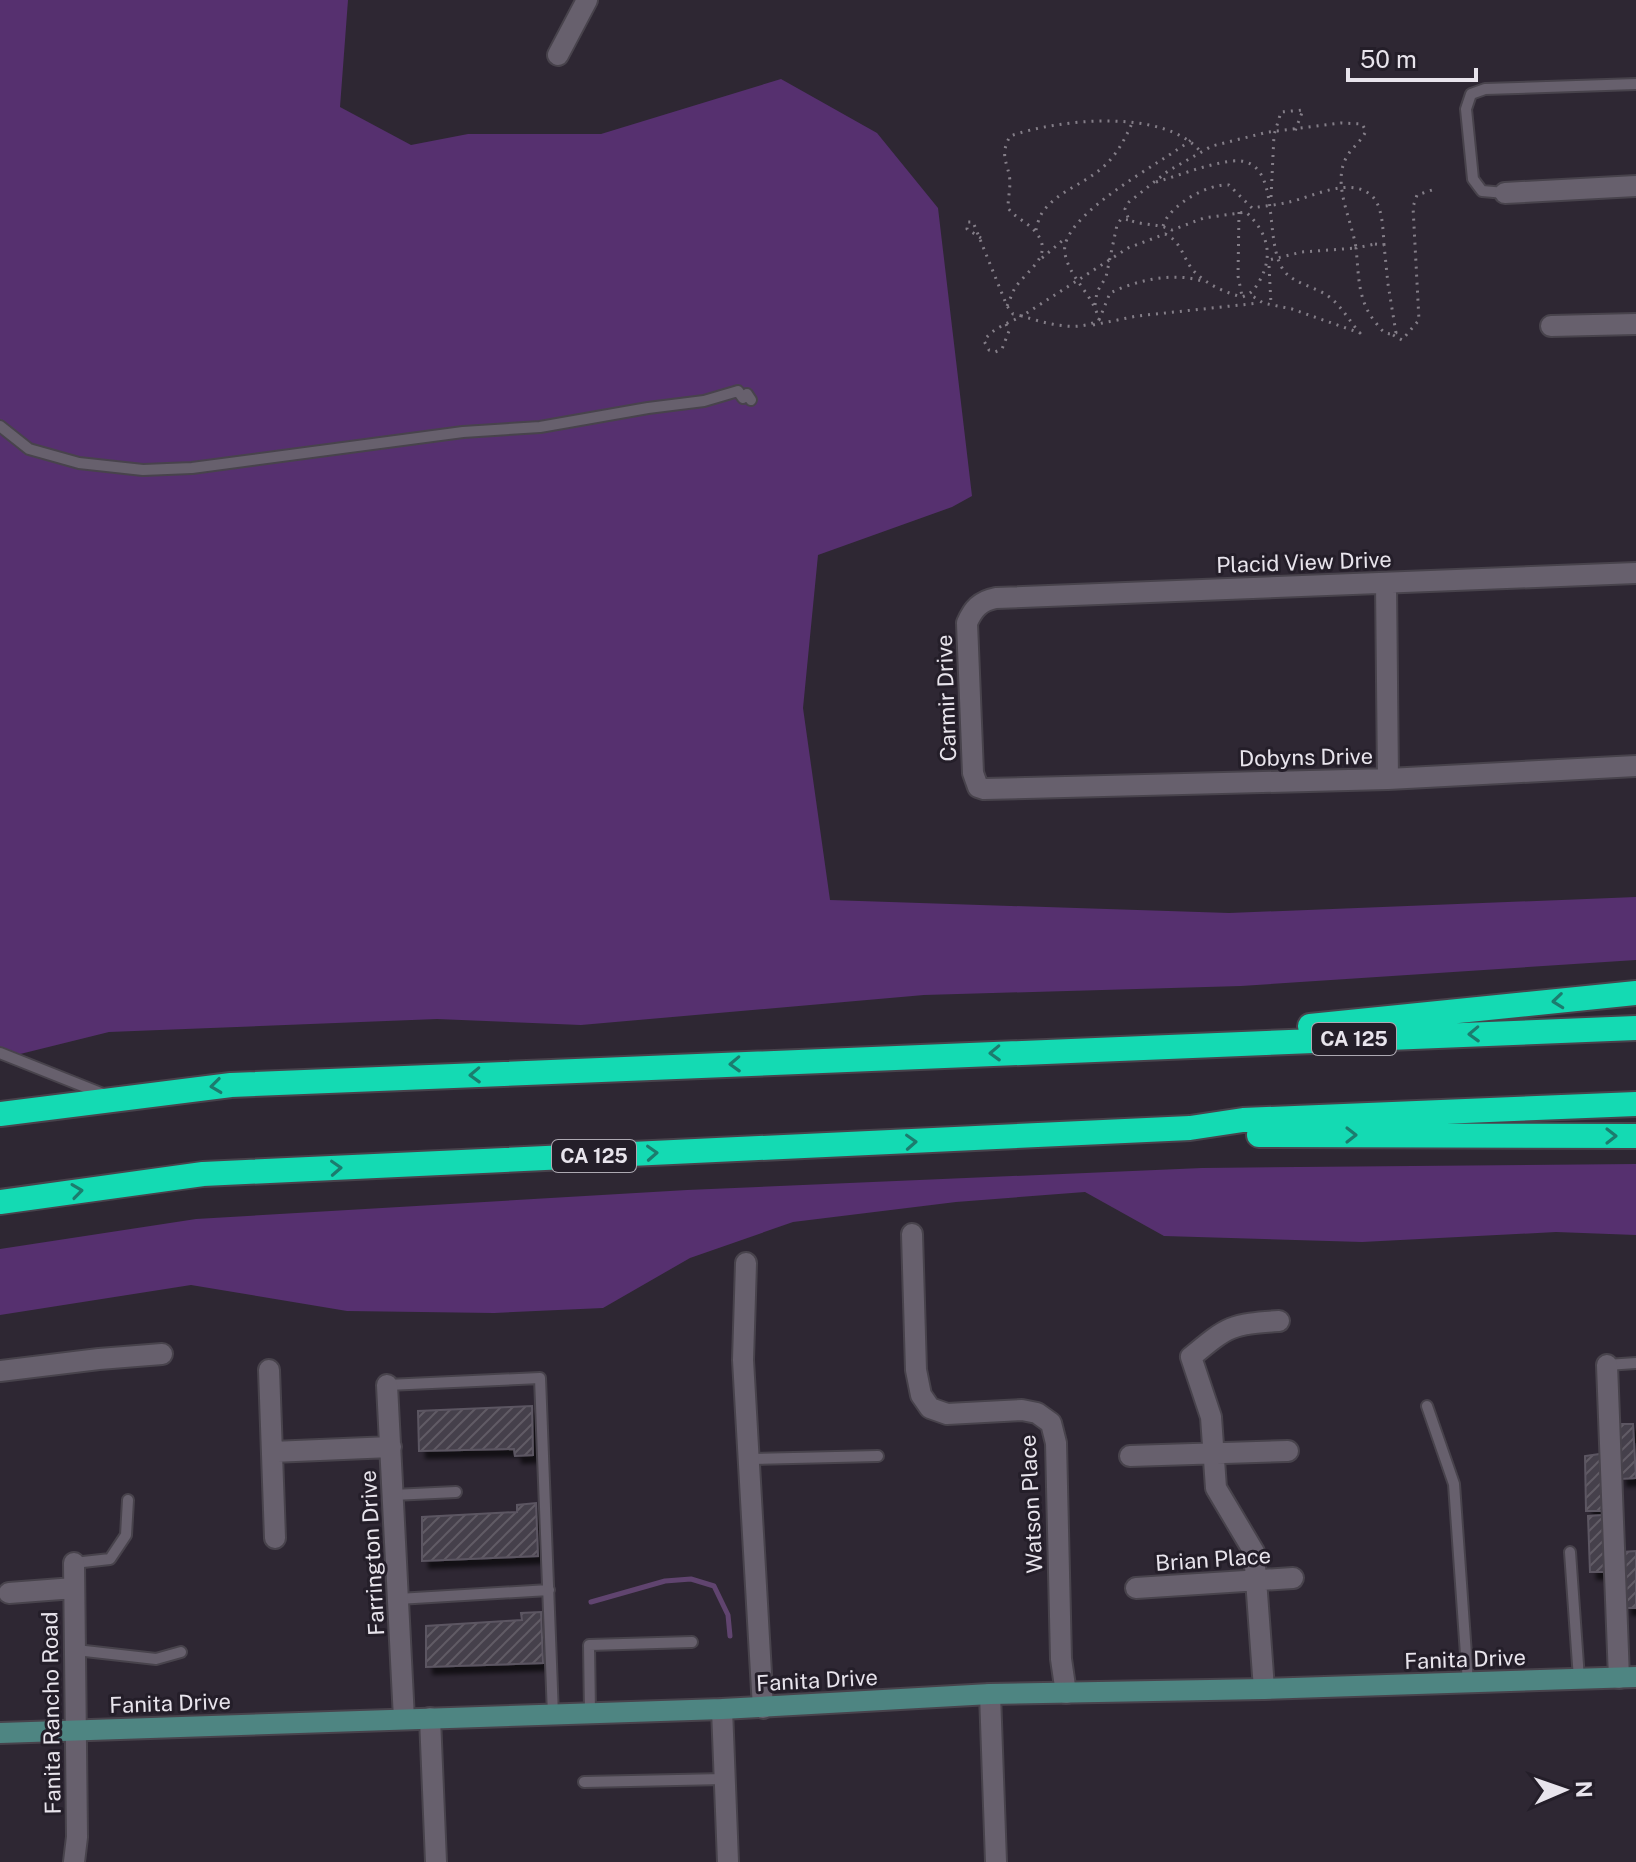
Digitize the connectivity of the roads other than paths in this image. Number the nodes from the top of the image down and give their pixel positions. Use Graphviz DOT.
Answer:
graph roads {
  1 [pos="587,0"];
  2 [pos="558,55"];
  3 [pos="1636,84"];
  4 [pos="1636,186"];
  5 [pos="1505,193"];
  6 [pos="1636,324"];
  7 [pos="1551,326"];
  8 [pos="751,400"];
  9 [pos="0,426"];
  10 [pos="1636,573"];
  11 [pos="1386,583"];
  12 [pos="976,608"];
  13 [pos="1636,766"];
  14 [pos="1388,779"];
  15 [pos="978,787"];
  16 [pos="1636,993"];
  17 [pos="1636,1028"];
  18 [pos="1073,1050"];
  19 [pos="0,1053"];
  20 [pos="116,1099"];
  21 [pos="1636,1104"];
  22 [pos="0,1114"];
  23 [pos="1190,1128"];
  24 [pos="1636,1136"];
  25 [pos="0,1202"];
  26 [pos="912,1234"];
  27 [pos="746,1263"];
  28 [pos="1279,1321"];
  29 [pos="162,1354"];
  30 [pos="1636,1363"];
  31 [pos="1607,1365"];
  32 [pos="269,1370"];
  33 [pos="0,1371"];
  34 [pos="387,1385"];
  35 [pos="1427,1406"];
  36 [pos="391,1447"];
  37 [pos="1288,1451"];
  38 [pos="272,1452"];
  39 [pos="1214,1455"];
  40 [pos="878,1456"];
  41 [pos="1130,1456"];
  42 [pos="748,1459"];
  43 [pos="456,1492"];
  44 [pos="393,1495"];
  45 [pos="128,1500"];
  46 [pos="275,1538"];
  47 [pos="1570,1552"];
  48 [pos="74,1563"];
  49 [pos="1293,1578"];
  50 [pos="1256,1581"];
  51 [pos="74,1588"];
  52 [pos="1136,1588"];
  53 [pos="549,1590"];
  54 [pos="9,1593"];
  55 [pos="398,1599"];
  56 [pos="692,1642"];
  57 [pos="76,1650"];
  58 [pos="181,1652"];
  59 [pos="1628,1677"];
  60 [pos="1579,1679"];
  61 [pos="1468,1683"];
  62 [pos="1264,1689"];
  63 [pos="1066,1693"];
  64 [pos="990,1694"];
  65 [pos="763,1708"];
  66 [pos="722,1709"];
  67 [pos="590,1713"];
  68 [pos="553,1715"];
  69 [pos="430,1718"];
  70 [pos="404,1719"];
  71 [pos="75,1730"];
  72 [pos="0,1733"];
  73 [pos="724,1779"];
  74 [pos="584,1782"];
  75 [pos="74,1862"];
  76 [pos="436,1862"];
  77 [pos="728,1862"];
  78 [pos="996,1862"];
  1 -- 2 [label="street"];
  3 -- 5 [label="lane"];
  4 -- 5 [label="street"];
  6 -- 7 [label="street"];
  8 -- 9 [label="lane"];
  10 -- 11 [label="street, Placid View Drive"];
  11 -- 12 [label="street, Placid View Drive"];
  11 -- 14 [label="street"];
  12 -- 15 [label="street, Carmir Drive"];
  13 -- 14 [label="street, Dobyns Drive"];
  14 -- 15 [label="street, Dobyns Drive"];
  16 -- 18 [label="highway, one-way"];
  17 -- 18 [label="highway, CA 125, one-way"];
  18 -- 20 [label="highway, CA 125, one-way"];
  19 -- 20 [label="lane"];
  20 -- 22 [label="highway, CA 125"];
  21 -- 23 [label="highway, CA 125"];
  23 -- 24 [label="highway, one-way"];
  25 -- 23 [label="highway, CA 125, one-way"];
  26 -- 63 [label="street, Watson Place"];
  27 -- 42 [label="street"];
  28 -- 39 [label="street"];
  29 -- 33 [label="street"];
  30 -- 31 [label="lane"];
  31 -- 59 [label="street"];
  32 -- 38 [label="street"];
  34 -- 36 [label="street, Farrington Drive"];
  34 -- 53 [label="lane"];
  35 -- 61 [label="lane"];
  36 -- 38 [label="street"];
  36 -- 44 [label="street, Farrington Drive"];
  37 -- 39 [label="street"];
  38 -- 46 [label="street"];
  39 -- 41 [label="street"];
  39 -- 50 [label="street"];
  40 -- 42 [label="lane"];
  42 -- 65 [label="street"];
  43 -- 44 [label="lane"];
  44 -- 55 [label="street, Farrington Drive"];
  45 -- 48 [label="lane"];
  47 -- 60 [label="lane"];
  48 -- 51 [label="street, Fanita Rancho Road"];
  49 -- 50 [label="street, Brian Place"];
  50 -- 52 [label="street, Brian Place"];
  50 -- 62 [label="street"];
  51 -- 54 [label="street"];
  51 -- 57 [label="street, Fanita Rancho Road"];
  53 -- 55 [label="lane"];
  53 -- 68 [label="lane"];
  55 -- 70 [label="street, Farrington Drive"];
  56 -- 67 [label="lane"];
  57 -- 58 [label="lane"];
  57 -- 71 [label="street, Fanita Rancho Road"];
  59 -- 60 [label="main road, Fanita Drive"];
  60 -- 61 [label="main road, Fanita Drive"];
  61 -- 62 [label="main road, Fanita Drive"];
  62 -- 63 [label="main road, Fanita Drive"];
  63 -- 64 [label="main road, Fanita Drive"];
  64 -- 65 [label="main road, Fanita Drive"];
  64 -- 78 [label="street"];
  65 -- 66 [label="main road, Fanita Drive"];
  66 -- 67 [label="main road, Fanita Drive"];
  66 -- 73 [label="street"];
  67 -- 68 [label="main road, Fanita Drive"];
  68 -- 69 [label="main road, Fanita Drive"];
  69 -- 70 [label="main road, Fanita Drive"];
  69 -- 76 [label="street"];
  70 -- 71 [label="main road, Fanita Drive"];
  71 -- 72 [label="main road, Fanita Drive"];
  71 -- 75 [label="street, Fanita Rancho Road"];
  73 -- 74 [label="lane"];
  73 -- 77 [label="street"];
}
